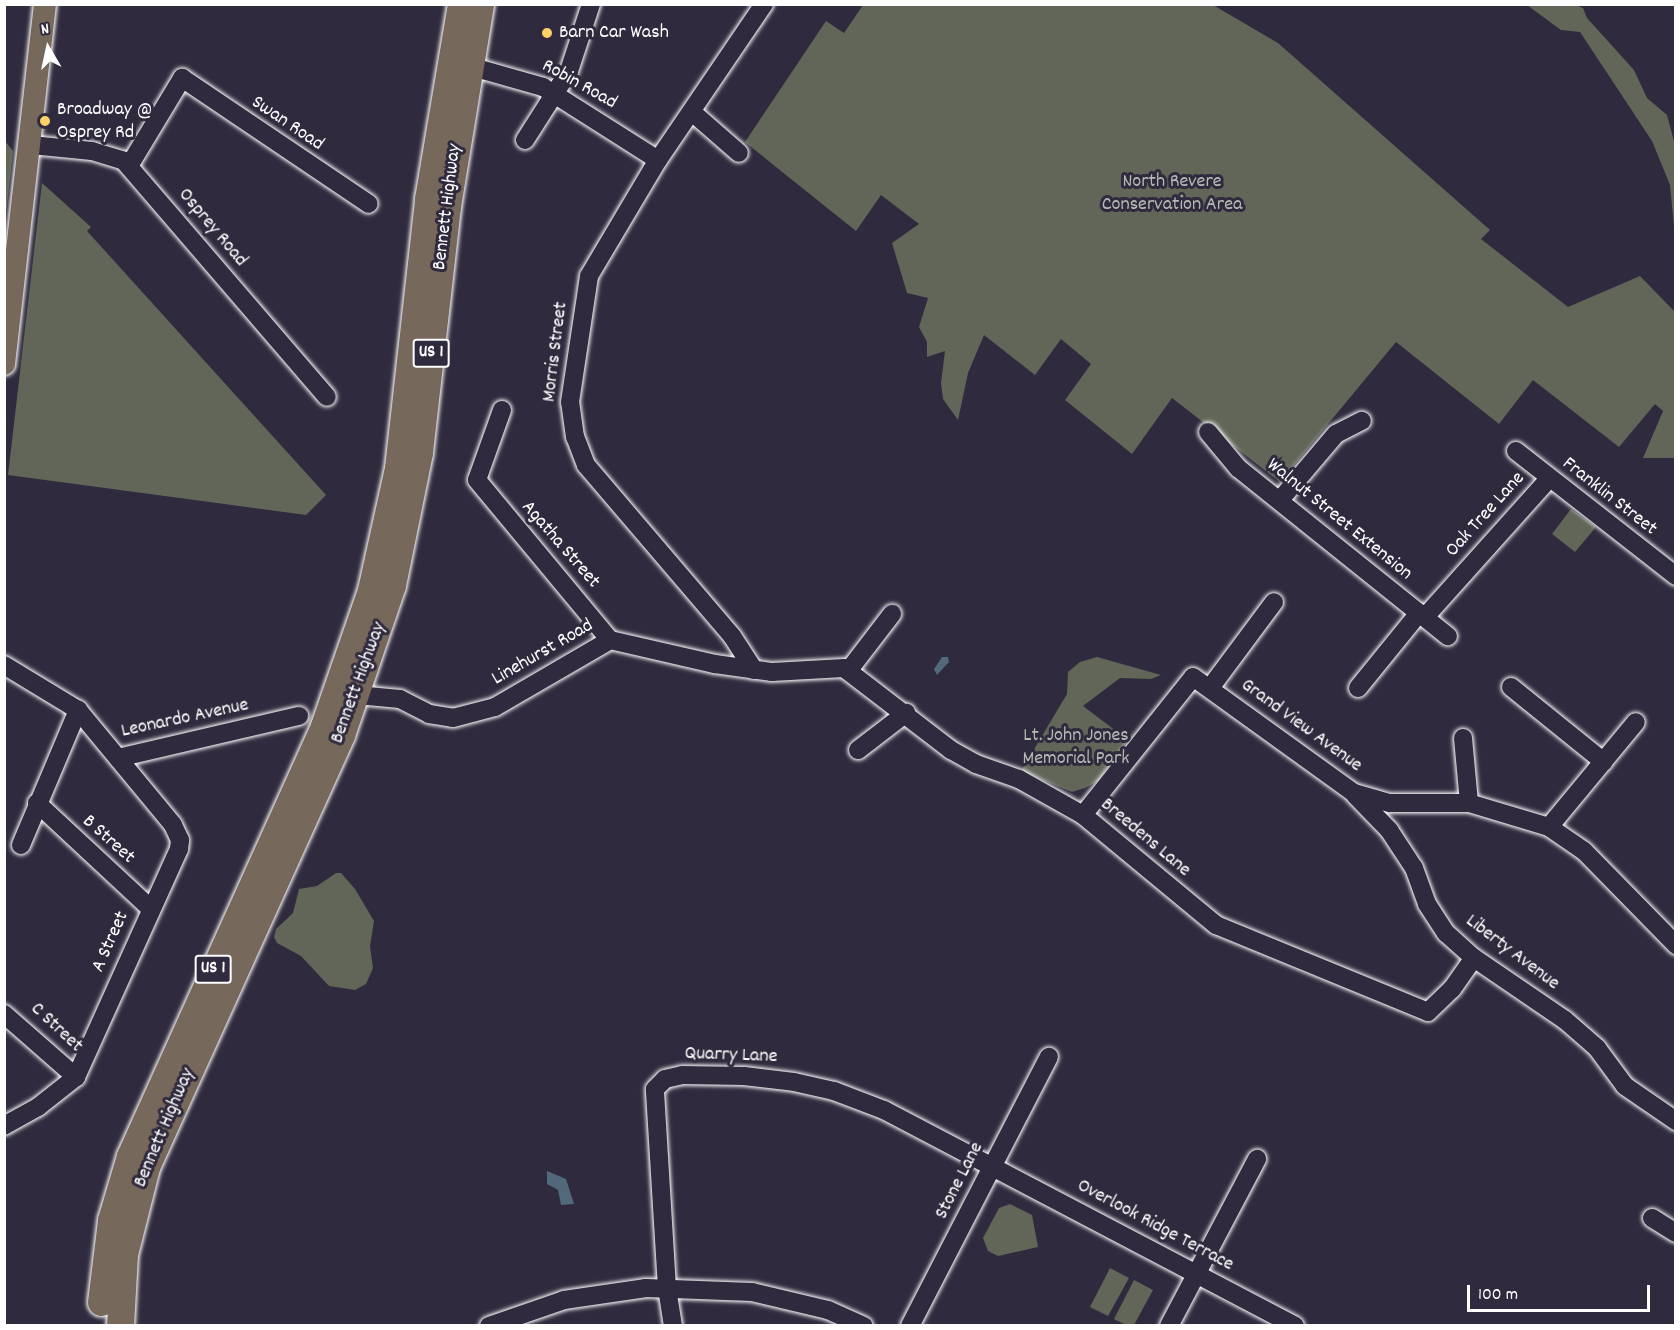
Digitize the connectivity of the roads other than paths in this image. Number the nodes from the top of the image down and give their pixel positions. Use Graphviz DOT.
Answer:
graph roads {
  1 [pos="45,4"];
  2 [pos="461,4"];
  3 [pos="480,4"];
  4 [pos="591,4"];
  5 [pos="764,4"];
  6 [pos="469,66"];
  7 [pos="555,93"];
  8 [pos="692,112"];
  9 [pos="525,140"];
  10 [pos="31,145"];
  11 [pos="739,153"];
  12 [pos="658,160"];
  13 [pos="129,166"];
  14 [pos="369,204"];
  15 [pos="4,364"];
  16 [pos="327,397"];
  17 [pos="502,410"];
  18 [pos="1362,421"];
  19 [pos="1208,432"];
  20 [pos="1516,451"];
  21 [pos="1549,479"];
  22 [pos="1280,500"];
  23 [pos="1676,576"];
  24 [pos="1274,602"];
  25 [pos="892,614"];
  26 [pos="1422,615"];
  27 [pos="1448,636"];
  28 [pos="610,639"];
  29 [pos="4,665"];
  30 [pos="754,670"];
  31 [pos="849,670"];
  32 [pos="1511,687"];
  33 [pos="1210,688"];
  34 [pos="1358,688"];
  35 [pos="357,695"];
  36 [pos="78,710"];
  37 [pos="906,713"];
  38 [pos="299,716"];
  39 [pos="1636,722"];
  40 [pos="1463,738"];
  41 [pos="858,750"];
  42 [pos="118,758"];
  43 [pos="1604,762"];
  44 [pos="1354,793"];
  45 [pos="38,803"];
  46 [pos="1468,803"];
  47 [pos="1083,815"];
  48 [pos="1549,827"];
  49 [pos="21,845"];
  50 [pos="150,908"];
  51 [pos="1676,945"];
  52 [pos="1474,958"];
  53 [pos="4,1014"];
  54 [pos="1049,1057"];
  55 [pos="76,1077"];
  56 [pos="1676,1121"];
  57 [pos="4,1126"];
  58 [pos="1257,1159"];
  59 [pos="994,1165"];
  60 [pos="1652,1218"];
  61 [pos="1676,1233"];
  62 [pos="1197,1274"];
  63 [pos="667,1288"];
  64 [pos="101,1326"];
  65 [pos="120,1326"];
  66 [pos="489,1326"];
  67 [pos="673,1326"];
  68 [pos="864,1326"];
  69 [pos="910,1326"];
  70 [pos="1169,1326"];
  71 [pos="1295,1326"];
  1 -- 10 [label="main road"];
  2 -- 64 [label="highway, Bennett Highway / US 1"];
  3 -- 6 [label="highway, Bennett Highway / US 1"];
  4 -- 7 [label="street"];
  5 -- 8 [label="street, Morris Street"];
  6 -- 7 [label="street, Robin Road"];
  6 -- 35 [label="highway, Bennett Highway / US 1"];
  7 -- 9 [label="street"];
  7 -- 12 [label="street, Robin Road"];
  8 -- 11 [label="street"];
  8 -- 12 [label="street, Morris Street"];
  10 -- 13 [label="street, Osprey Road"];
  10 -- 15 [label="main road"];
  12 -- 30 [label="street, Morris Street"];
  13 -- 14 [label="street, Swan Road"];
  13 -- 16 [label="street, Osprey Road"];
  17 -- 28 [label="street, Agatha Street"];
  18 -- 22 [label="street"];
  19 -- 22 [label="street, Walnut Street Extension"];
  20 -- 21 [label="street, Franklin Street"];
  21 -- 23 [label="street, Franklin Street"];
  21 -- 26 [label="street, Oak Tree Lane"];
  22 -- 26 [label="street, Walnut Street Extension"];
  24 -- 33 [label="street"];
  25 -- 31 [label="street"];
  26 -- 27 [label="street, Walnut Street Extension"];
  26 -- 34 [label="street, Oak Tree Lane"];
  28 -- 30 [label="street, Linehurst Road"];
  28 -- 35 [label="street, Linehurst Road"];
  29 -- 36 [label="street, Leonardo Avenue"];
  30 -- 31 [label="street"];
  31 -- 37 [label="street, Breedens Lane"];
  32 -- 43 [label="street"];
  33 -- 44 [label="street, Grand View Avenue"];
  33 -- 47 [label="street"];
  35 -- 65 [label="highway, Bennett Highway / US 1"];
  36 -- 42 [label="street, Leonardo Avenue"];
  36 -- 45 [label="street"];
  37 -- 41 [label="street"];
  37 -- 47 [label="street, Breedens Lane"];
  38 -- 42 [label="street, Leonardo Avenue"];
  39 -- 43 [label="street"];
  40 -- 46 [label="street"];
  42 -- 50 [label="street, A Street"];
  43 -- 48 [label="street"];
  44 -- 46 [label="street, Grand View Avenue"];
  44 -- 52 [label="street, Liberty Avenue"];
  45 -- 49 [label="street"];
  45 -- 50 [label="street, B Street"];
  46 -- 48 [label="street, Grand View Avenue"];
  47 -- 52 [label="street, Breedens Lane"];
  48 -- 51 [label="street, Grand View Avenue"];
  50 -- 55 [label="street, A Street"];
  52 -- 56 [label="street, Liberty Avenue"];
  53 -- 55 [label="street, C Street"];
  54 -- 59 [label="street, Stone Lane"];
  55 -- 57 [label="street, A Street"];
  58 -- 62 [label="street"];
  59 -- 62 [label="street, Overlook Ridge Terrace"];
  59 -- 63 [label="street, Quarry Lane"];
  59 -- 69 [label="street, Stone Lane"];
  60 -- 61 [label="street"];
  62 -- 70 [label="street"];
  62 -- 71 [label="street, Overlook Ridge Terrace"];
  63 -- 66 [label="street"];
  63 -- 67 [label="street, Quarry Lane"];
  63 -- 68 [label="street"];
}
